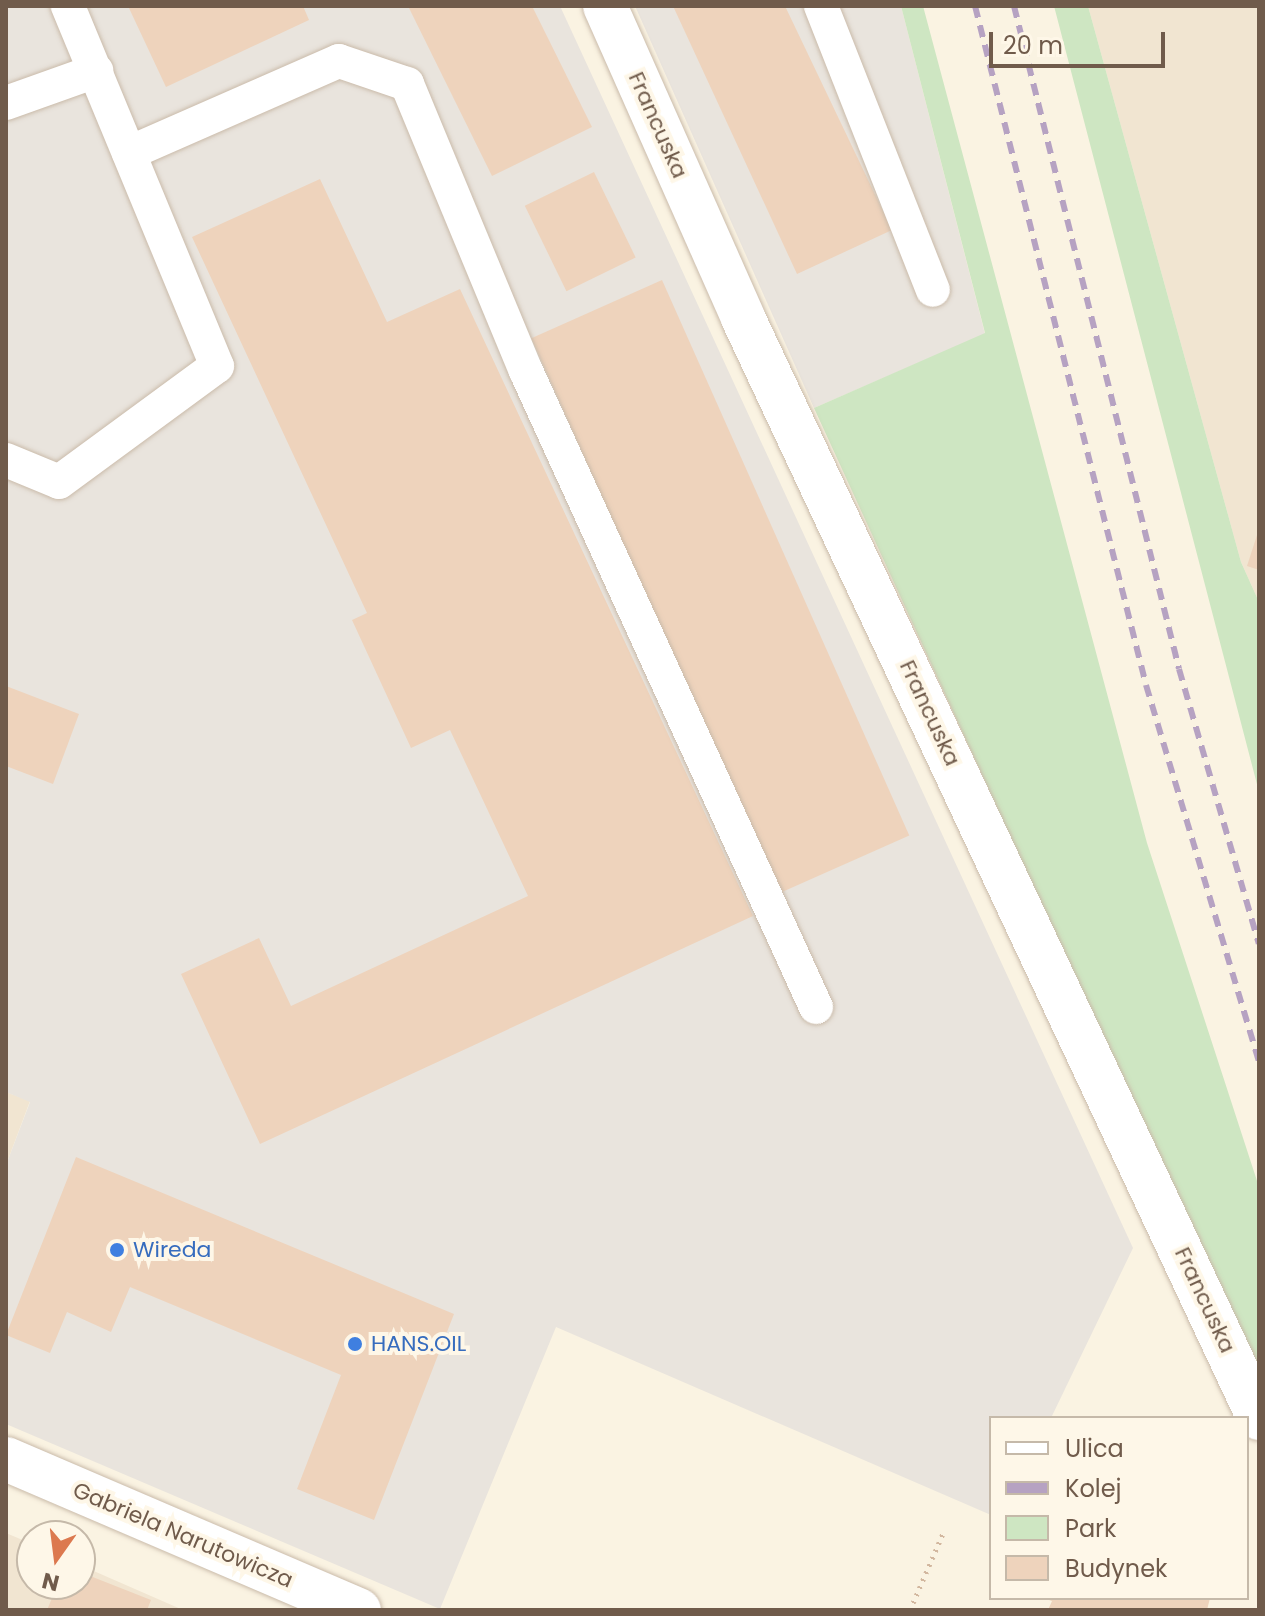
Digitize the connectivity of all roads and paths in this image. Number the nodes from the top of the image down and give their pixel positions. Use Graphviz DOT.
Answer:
graph roads {
  1 [pos="68,6"];
  2 [pos="605,6"];
  3 [pos="821,6"];
  4 [pos="96,71"];
  5 [pos="6,103"];
  6 [pos="129,153"];
  7 [pos="933,290"];
  8 [pos="6,460"];
  9 [pos="816,1007"];
  10 [pos="1259,1418"];
  11 [pos="6,1459"];
  12 [pos="944,1531"];
  13 [pos="359,1610"];
  14 [pos="910,1610"];
  1 -- 4 [label="lane"];
  2 -- 10 [label="street, Francuska"];
  3 -- 7 [label="lane"];
  4 -- 5 [label="lane"];
  4 -- 6 [label="lane"];
  6 -- 8 [label="lane"];
  6 -- 9 [label="lane"];
  11 -- 13 [label="street, Gabriela Narutowicza"];
  12 -- 14 [label="path"];
}
